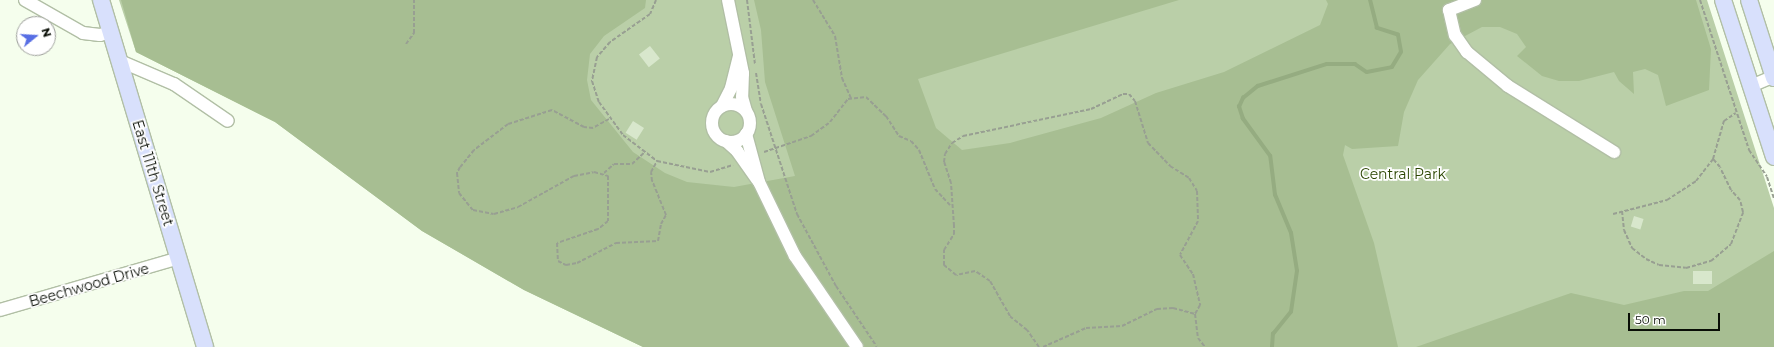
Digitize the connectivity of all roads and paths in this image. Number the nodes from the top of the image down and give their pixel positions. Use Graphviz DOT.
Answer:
graph roads {
  1 [pos="25,0"];
  2 [pos="101,0"];
  3 [pos="414,0"];
  4 [pos="656,0"];
  5 [pos="728,0"];
  6 [pos="747,0"];
  7 [pos="813,0"];
  8 [pos="1475,0"];
  9 [pos="1700,0"];
  10 [pos="1723,0"];
  11 [pos="1749,0"];
  12 [pos="111,32"];
  13 [pos="406,44"];
  14 [pos="739,56"];
  15 [pos="120,61"];
  16 [pos="1774,76"];
  17 [pos="1751,86"];
  18 [pos="851,98"];
  19 [pos="722,106"];
  20 [pos="746,111"];
  21 [pos="1736,113"];
  22 [pos="609,119"];
  23 [pos="228,121"];
  24 [pos="746,134"];
  25 [pos="726,141"];
  26 [pos="775,149"];
  27 [pos="1614,152"];
  28 [pos="644,153"];
  29 [pos="762,153"];
  30 [pos="1774,158"];
  31 [pos="1713,159"];
  32 [pos="657,161"];
  33 [pos="739,162"];
  34 [pos="604,173"];
  35 [pos="759,182"];
  36 [pos="1774,199"];
  37 [pos="950,205"];
  38 [pos="1622,211"];
  39 [pos="1613,214"];
  40 [pos="179,258"];
  41 [pos="0,310"];
  42 [pos="1195,314"];
  43 [pos="205,347"];
  44 [pos="857,347"];
  45 [pos="877,347"];
  46 [pos="1039,347"];
  47 [pos="1043,347"];
  48 [pos="1205,347"];
  1 -- 12 [label="street"];
  2 -- 12 [label="main road, East 111th Street"];
  3 -- 13 [label="path"];
  4 -- 22 [label="path"];
  5 -- 14 [label="street"];
  6 -- 26 [label="path"];
  7 -- 18 [label="path"];
  8 -- 27 [label="street"];
  9 -- 21 [label="path"];
  10 -- 17 [label="main road"];
  11 -- 16 [label="main road"];
  12 -- 15 [label="main road, East 111th Street"];
  14 -- 19 [label="street"];
  14 -- 20 [label="street"];
  15 -- 23 [label="street"];
  15 -- 40 [label="main road, East 111th Street"];
  16 -- 17 [label="street"];
  17 -- 30 [label="main road"];
  18 -- 26 [label="path"];
  18 -- 37 [label="path"];
  19 -- 20 [label="street"];
  19 -- 25 [label="street"];
  20 -- 24 [label="street"];
  21 -- 31 [label="path"];
  21 -- 36 [label="path"];
  22 -- 28 [label="path"];
  22 -- 34 [label="path"];
  24 -- 25 [label="street"];
  24 -- 35 [label="street"];
  25 -- 35 [label="street"];
  26 -- 29 [label="path"];
  26 -- 45 [label="path"];
  28 -- 32 [label="path"];
  28 -- 34 [label="path"];
  31 -- 38 [label="path"];
  31 -- 38 [label="path"];
  32 -- 33 [label="path"];
  32 -- 34 [label="path"];
  35 -- 44 [label="street"];
  37 -- 42 [label="path"];
  37 -- 46 [label="path"];
  38 -- 39 [label="path"];
  40 -- 41 [label="street, Beechwood Drive"];
  40 -- 43 [label="main road, East 111th Street"];
  42 -- 47 [label="path"];
  42 -- 48 [label="path"];
}
